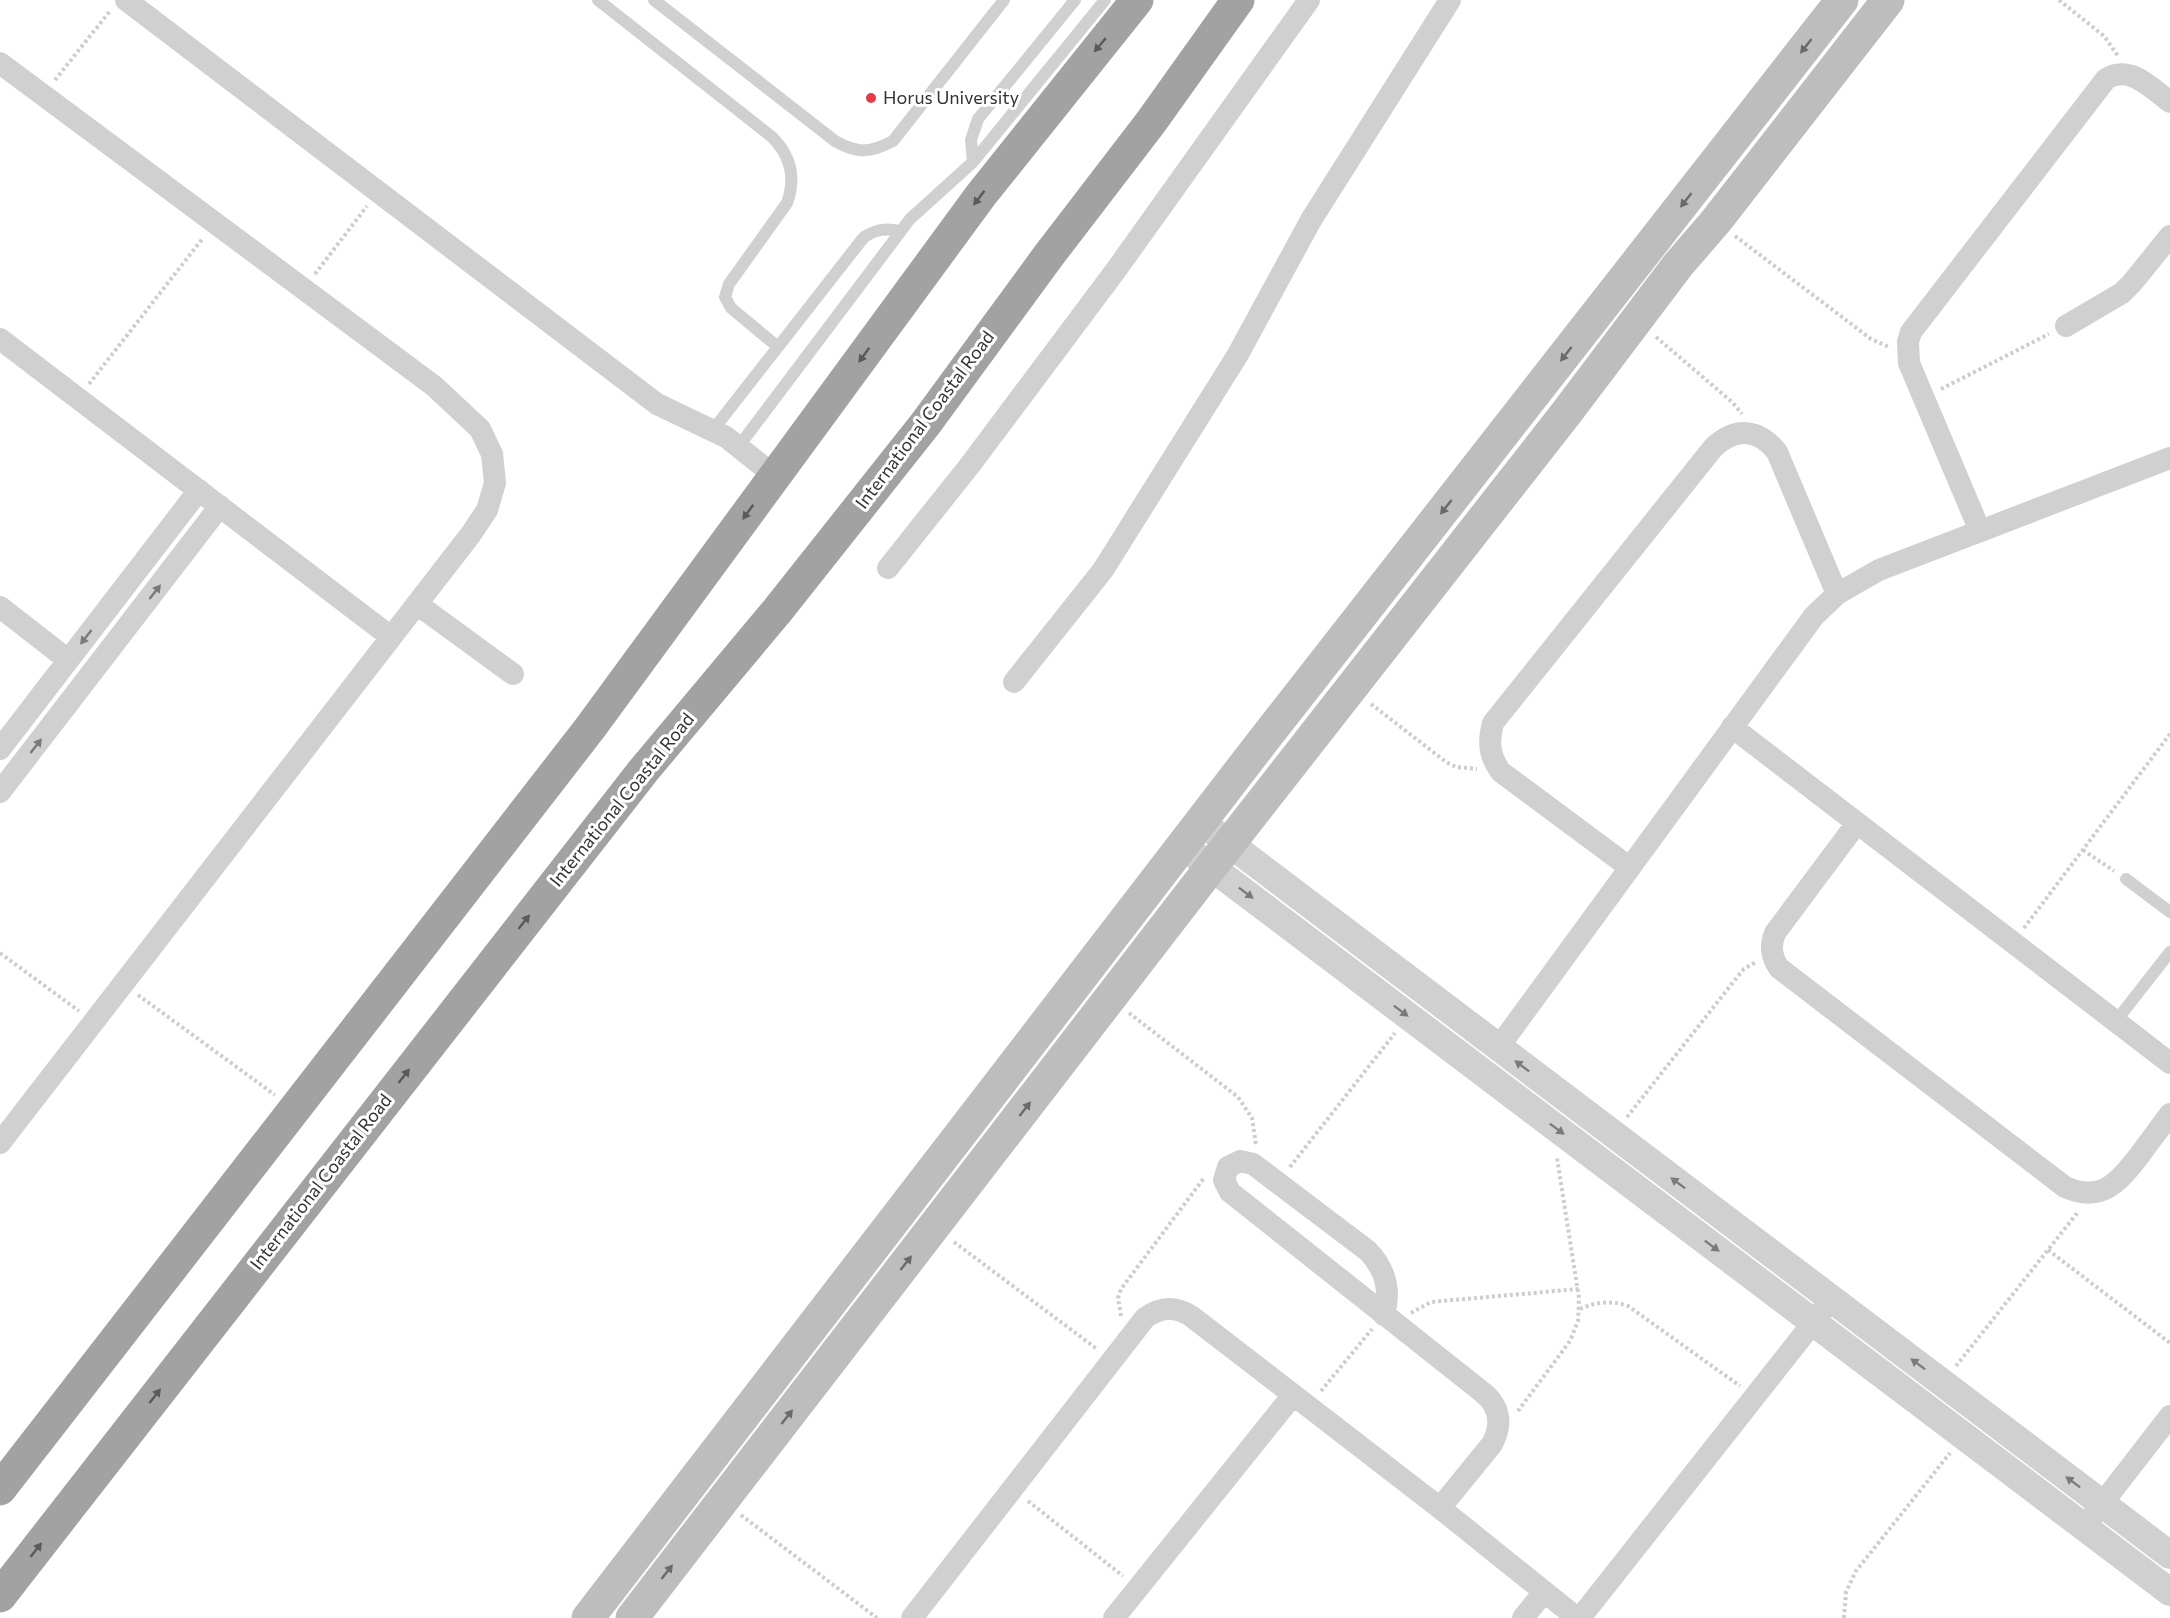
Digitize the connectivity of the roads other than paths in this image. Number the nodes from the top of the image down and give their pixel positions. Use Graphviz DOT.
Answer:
graph roads {
  1 [pos="598,0"];
  2 [pos="654,0"];
  3 [pos="1004,0"];
  4 [pos="1075,0"];
  5 [pos="1105,0"];
  6 [pos="1137,0"];
  7 [pos="1238,0"];
  8 [pos="1309,0"];
  9 [pos="1450,0"];
  10 [pos="1842,0"];
  11 [pos="1888,0"];
  12 [pos="119,4"];
  13 [pos="0,63"];
  14 [pos="2170,102"];
  15 [pos="973,162"];
  16 [pos="900,231"];
  17 [pos="2170,236"];
  18 [pos="2066,326"];
  19 [pos="0,339"];
  20 [pos="778,347"];
  21 [pos="713,430"];
  22 [pos="739,446"];
  23 [pos="2170,458"];
  24 [pos="775,476"];
  25 [pos="199,490"];
  26 [pos="220,506"];
  27 [pos="1980,531"];
  28 [pos="888,568"];
  29 [pos="1837,594"];
  30 [pos="417,604"];
  31 [pos="0,607"];
  32 [pos="391,637"];
  33 [pos="68,660"];
  34 [pos="513,674"];
  35 [pos="1014,682"];
  36 [pos="1732,727"];
  37 [pos="0,749"];
  38 [pos="0,792"];
  39 [pos="1857,823"];
  40 [pos="1192,834"];
  41 [pos="1220,856"];
  42 [pos="1629,867"];
  43 [pos="2126,879"];
  44 [pos="2170,912"];
  45 [pos="2170,952"];
  46 [pos="2116,1021"];
  47 [pos="1498,1048"];
  48 [pos="2170,1063"];
  49 [pos="2170,1114"];
  50 [pos="0,1143"];
  51 [pos="1832,1300"];
  52 [pos="1392,1321"];
  53 [pos="1813,1322"];
  54 [pos="1301,1401"];
  55 [pos="2170,1416"];
  56 [pos="0,1489"];
  57 [pos="2102,1504"];
  58 [pos="1440,1508"];
  59 [pos="2084,1527"];
  60 [pos="2170,1555"];
  61 [pos="1544,1592"];
  62 [pos="2170,1592"];
  63 [pos="0,1596"];
  64 [pos="921,1613"];
  65 [pos="588,1618"];
  66 [pos="632,1618"];
  67 [pos="1114,1618"];
  68 [pos="1522,1618"];
  69 [pos="1578,1618"];
  1 -- 20 [label="lane"];
  2 -- 3 [label="lane"];
  4 -- 15 [label="lane"];
  5 -- 15 [label="lane"];
  6 -- 24 [label="highway, one-way"];
  63 -- 7 [label="highway, International Coastal Road, one-way"];
  8 -- 28 [label="street"];
  9 -- 35 [label="street"];
  10 -- 40 [label="main road, one-way"];
  11 -- 41 [label="main road"];
  12 -- 21 [label="street"];
  13 -- 30 [label="street"];
  14 -- 27 [label="street"];
  15 -- 16 [label="lane"];
  16 -- 20 [label="lane"];
  16 -- 22 [label="lane"];
  17 -- 18 [label="street"];
  19 -- 25 [label="street"];
  20 -- 21 [label="lane"];
  21 -- 22 [label="street"];
  22 -- 24 [label="street"];
  23 -- 27 [label="street"];
  24 -- 56 [label="highway, one-way"];
  25 -- 26 [label="street"];
  25 -- 33 [label="street, one-way"];
  26 -- 32 [label="street"];
  38 -- 26 [label="street, one-way"];
  27 -- 29 [label="street"];
  29 -- 36 [label="street"];
  29 -- 42 [label="street"];
  30 -- 32 [label="street"];
  30 -- 34 [label="street"];
  31 -- 33 [label="street"];
  32 -- 50 [label="street"];
  33 -- 37 [label="street"];
  36 -- 39 [label="street"];
  36 -- 42 [label="street"];
  39 -- 46 [label="street"];
  39 -- 49 [label="street"];
  40 -- 41 [label="street"];
  40 -- 65 [label="main road"];
  41 -- 47 [label="street"];
  41 -- 53 [label="street, one-way"];
  66 -- 41 [label="main road, one-way"];
  42 -- 47 [label="street"];
  43 -- 44 [label="lane"];
  45 -- 46 [label="lane"];
  46 -- 48 [label="street"];
  51 -- 47 [label="street, one-way"];
  51 -- 53 [label="street"];
  57 -- 51 [label="street, one-way"];
  52 -- 52 [label="street"];
  52 -- 58 [label="street"];
  53 -- 59 [label="street"];
  53 -- 69 [label="street"];
  54 -- 58 [label="street"];
  54 -- 64 [label="street"];
  54 -- 67 [label="street"];
  55 -- 57 [label="street"];
  57 -- 59 [label="street"];
  57 -- 60 [label="street"];
  58 -- 61 [label="street"];
  59 -- 62 [label="street"];
  61 -- 68 [label="street"];
  61 -- 69 [label="street"];
}
